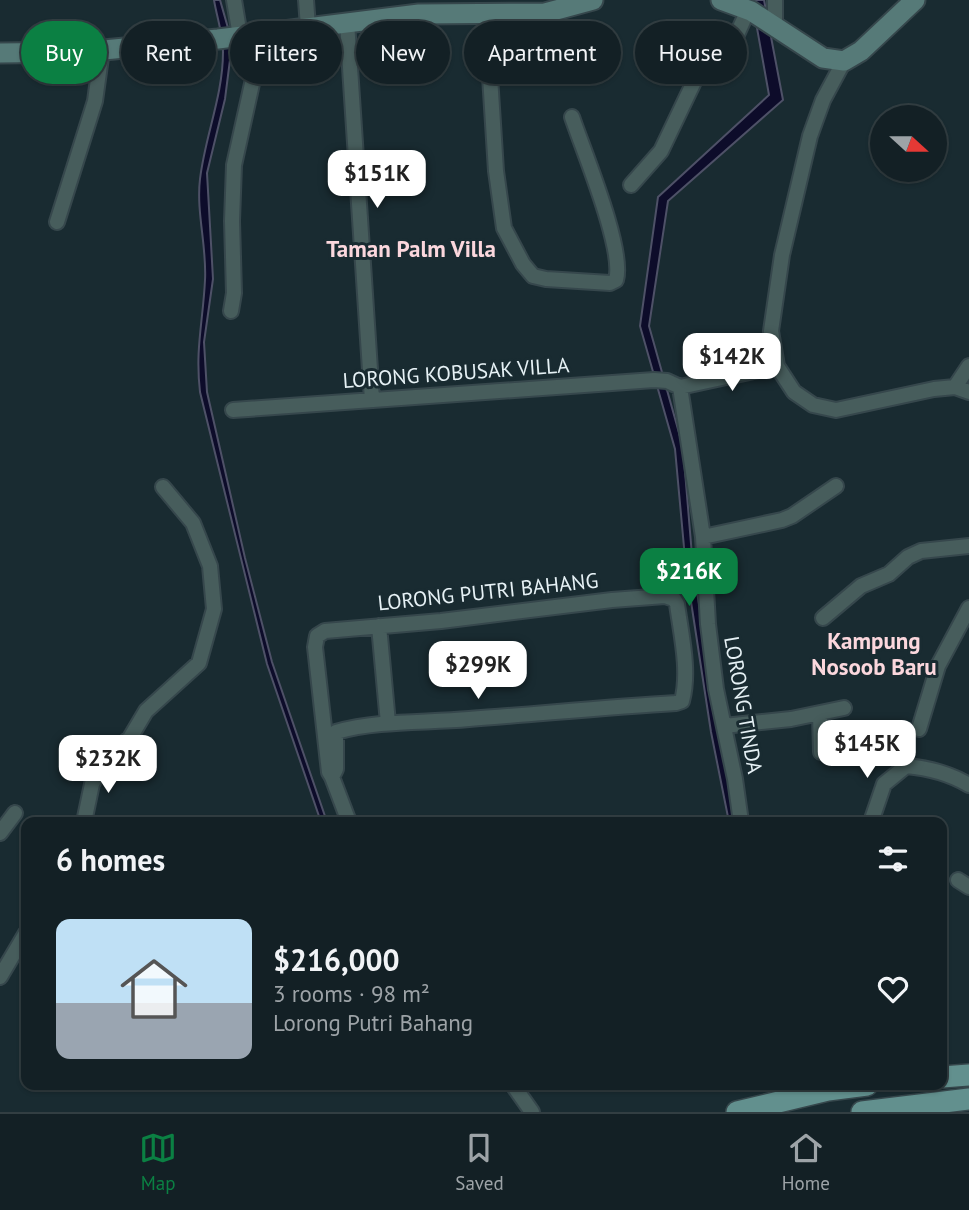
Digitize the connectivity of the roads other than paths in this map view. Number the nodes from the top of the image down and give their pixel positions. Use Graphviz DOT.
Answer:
graph roads {
  1 [pos="234,0"];
  2 [pos="306,0"];
  3 [pos="593,0"];
  4 [pos="721,0"];
  5 [pos="775,0"];
  6 [pos="915,0"];
  7 [pos="747,7"];
  8 [pos="486,13"];
  9 [pos="232,21"];
  10 [pos="308,21"];
  11 [pos="347,22"];
  12 [pos="342,23"];
  13 [pos="772,24"];
  14 [pos="230,37"];
  15 [pos="107,49"];
  16 [pos="21,52"];
  17 [pos="0,53"];
  18 [pos="845,61"];
  19 [pos="97,84"];
  20 [pos="252,84"];
  21 [pos="572,117"];
  22 [pos="631,185"];
  23 [pos="57,222"];
  24 [pos="231,311"];
  25 [pos="778,366"];
  26 [pos="969,366"];
  27 [pos="667,383"];
  28 [pos="962,389"];
  29 [pos="372,400"];
  30 [pos="233,410"];
  31 [pos="836,486"];
  32 [pos="163,487"];
  33 [pos="703,537"];
  34 [pos="969,545"];
  35 [pos="969,608"];
  36 [pos="823,618"];
  37 [pos="379,626"];
  38 [pos="844,708"];
  39 [pos="820,714"];
  40 [pos="388,723"];
  41 [pos="724,726"];
  42 [pos="919,729"];
  43 [pos="330,734"];
  44 [pos="839,756"];
  45 [pos="969,785"];
  46 [pos="15,813"];
  47 [pos="85,817"];
  48 [pos="347,817"];
  49 [pos="740,817"];
  50 [pos="873,817"];
  51 [pos="0,833"];
  52 [pos="21,941"];
  53 [pos="0,977"];
  54 [pos="969,1075"];
  55 [pos="947,1077"];
  56 [pos="516,1090"];
  57 [pos="828,1090"];
  58 [pos="969,1099"];
  59 [pos="531,1112"];
  60 [pos="737,1112"];
  61 [pos="862,1112"];
  1 -- 9 [label="street"];
  2 -- 10 [label="street"];
  3 -- 8 [label="main road"];
  4 -- 7 [label="main road"];
  5 -- 13 [label="street"];
  6 -- 18 [label="main road"];
  7 -- 13 [label="main road"];
  7 -- 22 [label="street"];
  8 -- 11 [label="main road"];
  8 -- 21 [label="street"];
  11 -- 12 [label="main road"];
  11 -- 29 [label="street"];
  13 -- 18 [label="main road"];
  14 -- 15 [label="main road"];
  16 -- 17 [label="main road"];
  18 -- 25 [label="street"];
  19 -- 23 [label="street"];
  20 -- 24 [label="street"];
  25 -- 27 [label="street, LORONG KOBUSAK VILLA"];
  25 -- 28 [label="street"];
  26 -- 28 [label="street"];
  27 -- 29 [label="street, LORONG KOBUSAK VILLA"];
  27 -- 33 [label="street, LORONG TINDA"];
  29 -- 30 [label="street, LORONG KOBUSAK VILLA"];
  31 -- 33 [label="street"];
  32 -- 47 [label="street"];
  33 -- 41 [label="street, LORONG TINDA"];
  34 -- 36 [label="street"];
  35 -- 42 [label="street"];
  37 -- 40 [label="street"];
  37 -- 40 [label="street, LORONG PUTRI BAHANG"];
  37 -- 43 [label="street, LORONG PUTRI BAHANG"];
  38 -- 39 [label="street"];
  39 -- 41 [label="street"];
  39 -- 44 [label="street"];
  40 -- 43 [label="street, LORONG PUTRI BAHANG"];
  41 -- 49 [label="street, LORONG TINDA"];
  43 -- 48 [label="street, LORONG PUTRI BAHANG"];
  45 -- 50 [label="street"];
  46 -- 51 [label="street"];
  52 -- 53 [label="street"];
  54 -- 55 [label="main road"];
  56 -- 59 [label="street"];
  57 -- 60 [label="main road"];
  58 -- 61 [label="main road"];
}
